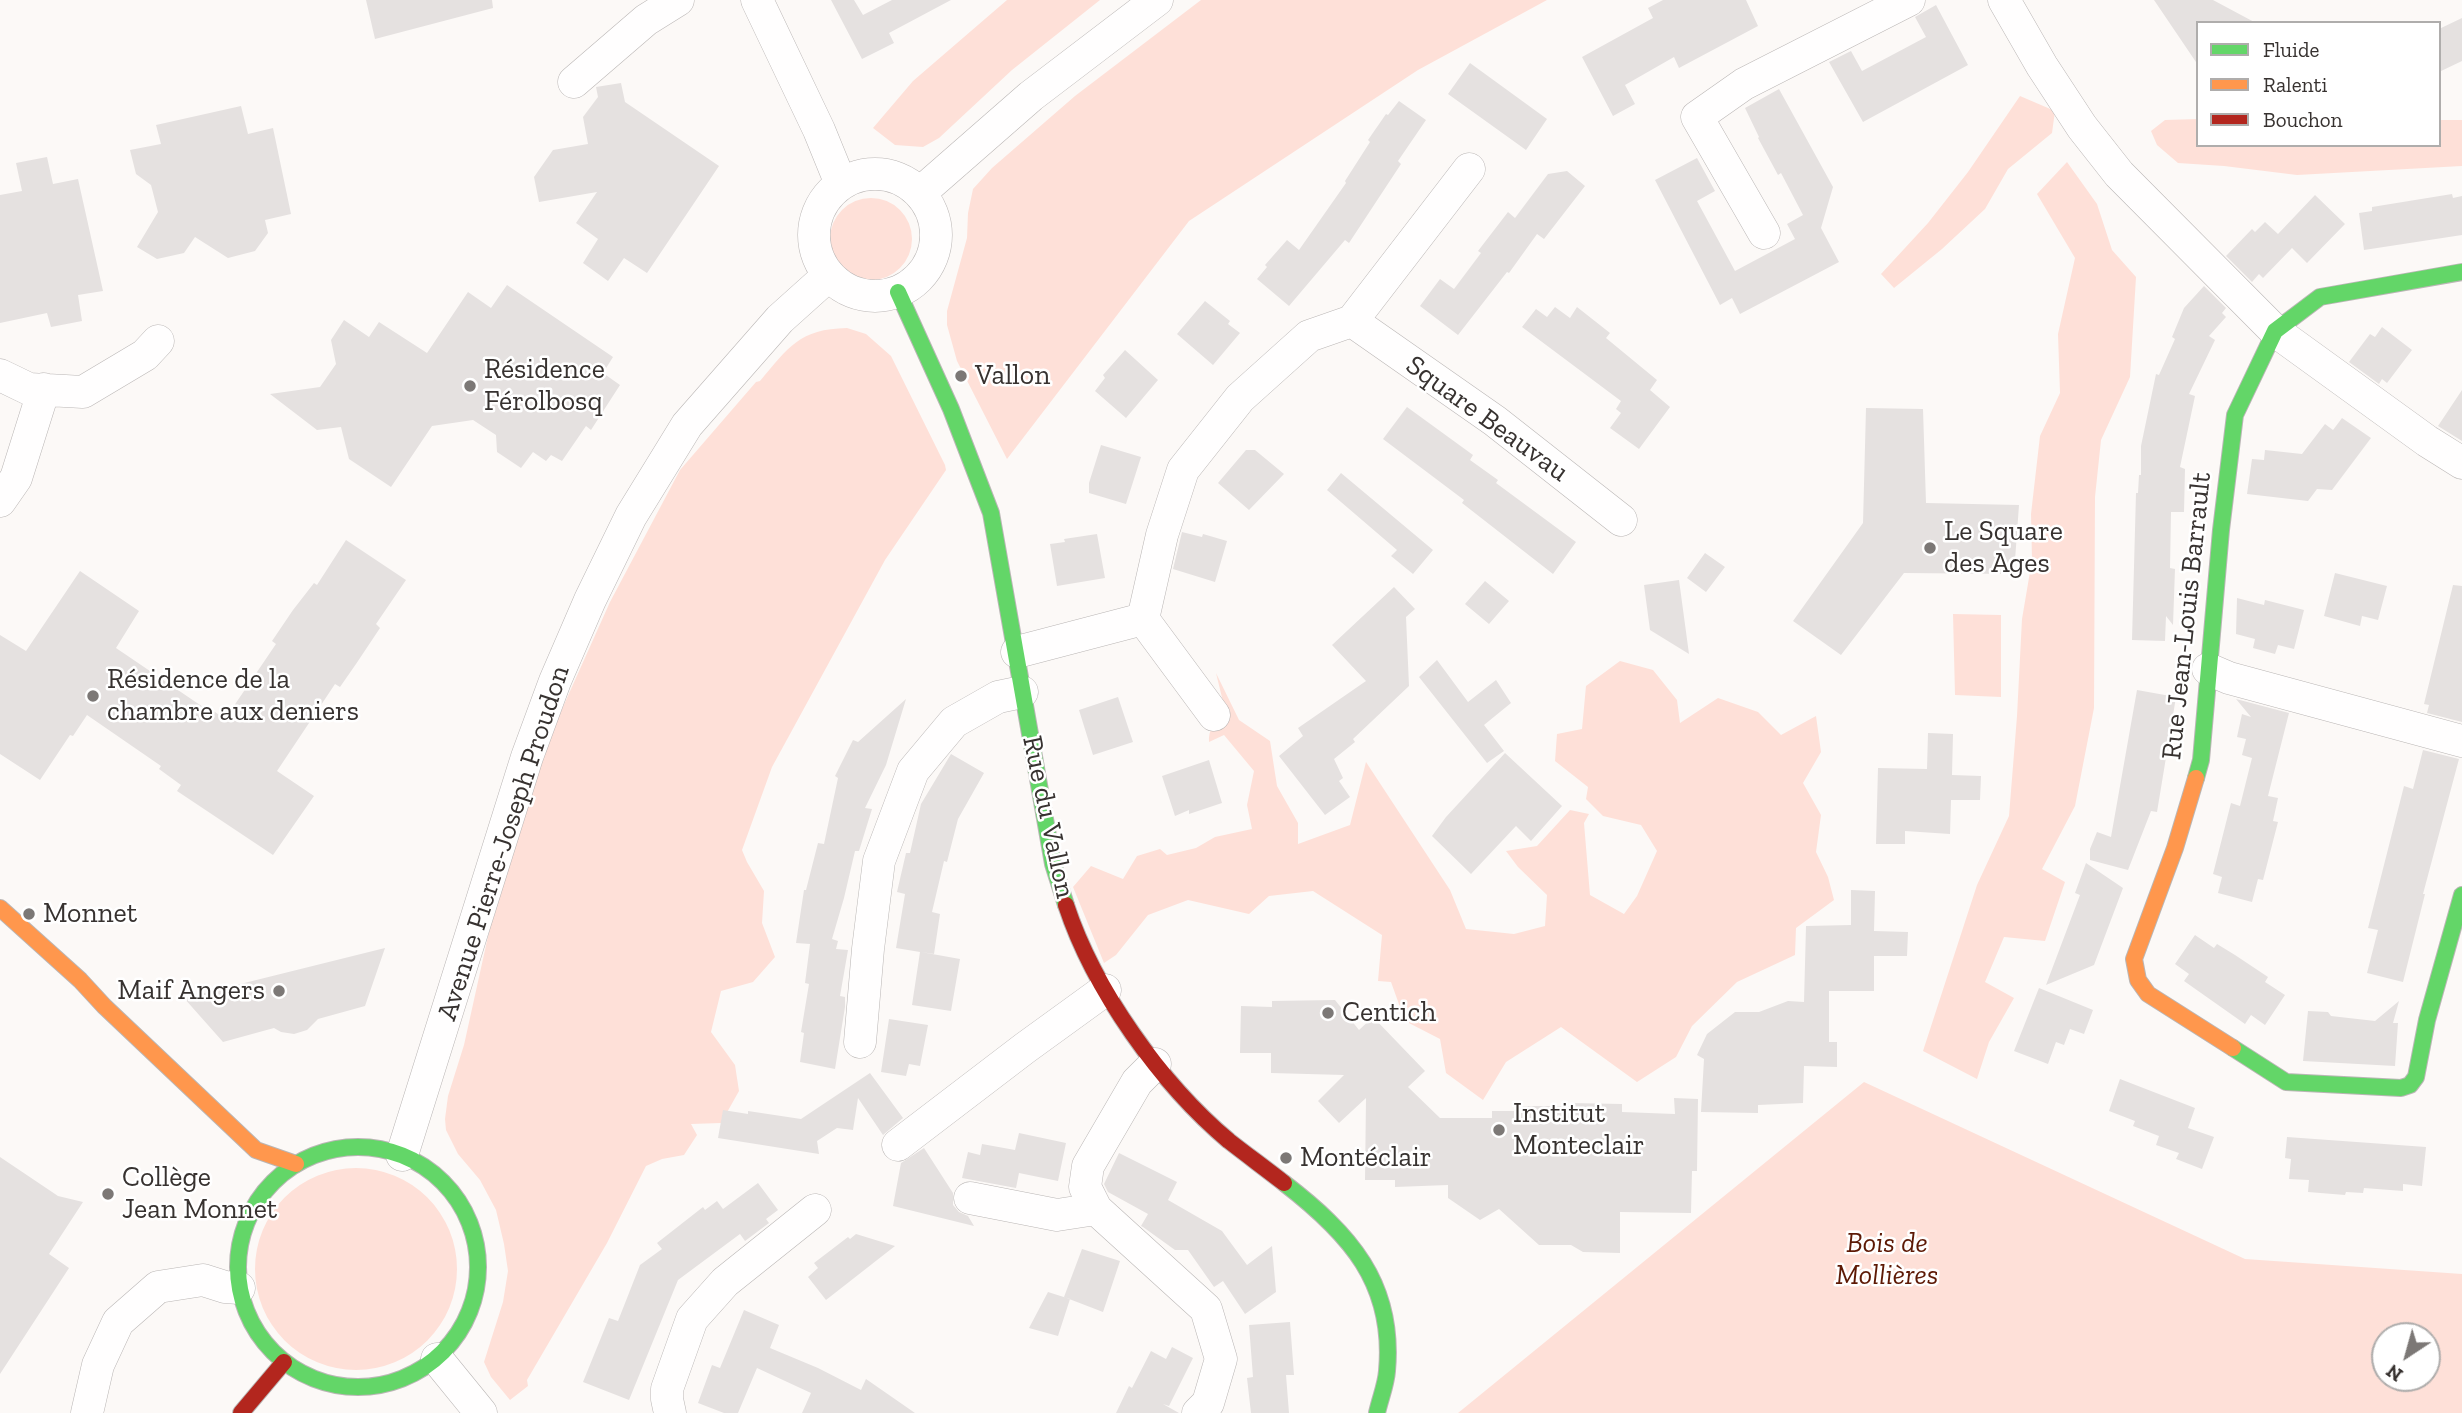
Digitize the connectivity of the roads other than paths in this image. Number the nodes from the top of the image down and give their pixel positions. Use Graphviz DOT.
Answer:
graph roads {
  1 [pos="678,0"];
  2 [pos="757,0"];
  3 [pos="1157,0"];
  4 [pos="1909,0"];
  5 [pos="2004,0"];
  6 [pos="574,82"];
  7 [pos="1469,169"];
  8 [pos="841,184"];
  9 [pos="920,193"];
  10 [pos="1764,233"];
  11 [pos="2462,272"];
  12 [pos="829,275"];
  13 [pos="898,292"];
  14 [pos="1352,321"];
  15 [pos="2275,331"];
  16 [pos="158,341"];
  17 [pos="0,375"];
  18 [pos="44,389"];
  19 [pos="2462,463"];
  20 [pos="0,501"];
  21 [pos="1621,520"];
  22 [pos="1143,619"];
  23 [pos="1017,652"];
  24 [pos="2208,669"];
  25 [pos="1022,692"];
  26 [pos="1214,715"];
  27 [pos="2462,741"];
  28 [pos="2462,895"];
  29 [pos="0,908"];
  30 [pos="1105,990"];
  31 [pos="860,1042"];
  32 [pos="1155,1064"];
  33 [pos="898,1145"];
  34 [pos="402,1155"];
  35 [pos="296,1164"];
  36 [pos="250,1183"];
  37 [pos="970,1198"];
  38 [pos="258,1201"];
  39 [pos="1096,1209"];
  40 [pos="815,1210"];
  41 [pos="239,1288"];
  42 [pos="437,1359"];
  43 [pos="284,1362"];
  44 [pos="87,1413"];
  45 [pos="241,1413"];
  46 [pos="481,1413"];
  47 [pos="670,1413"];
  48 [pos="1198,1413"];
  49 [pos="1377,1413"];
  1 -- 6 [label="street"];
  2 -- 8 [label="street"];
  3 -- 9 [label="street"];
  4 -- 10 [label="street"];
  5 -- 15 [label="street"];
  7 -- 14 [label="street"];
  8 -- 9 [label="street"];
  8 -- 12 [label="street"];
  9 -- 13 [label="street"];
  11 -- 15 [label="street, Rue Jean-Louis Barrault"];
  12 -- 13 [label="street"];
  12 -- 34 [label="street, Avenue Pierre-Joseph Proudon"];
  13 -- 23 [label="street, Rue du Vallon"];
  14 -- 21 [label="street, Square Beauvau"];
  14 -- 22 [label="street"];
  15 -- 19 [label="street"];
  15 -- 24 [label="street, Rue Jean-Louis Barrault"];
  16 -- 18 [label="street"];
  17 -- 18 [label="street"];
  18 -- 20 [label="street"];
  22 -- 23 [label="street"];
  22 -- 26 [label="street"];
  23 -- 25 [label="street, Rue du Vallon"];
  24 -- 27 [label="street"];
  24 -- 28 [label="street, Rue Jean-Louis Barrault"];
  25 -- 30 [label="street, Rue du Vallon"];
  25 -- 31 [label="street"];
  29 -- 35 [label="street"];
  30 -- 32 [label="street, Rue du Vallon"];
  30 -- 33 [label="street"];
  32 -- 39 [label="street"];
  32 -- 49 [label="street, Rue du Vallon"];
  34 -- 35 [label="street"];
  34 -- 42 [label="street"];
  35 -- 38 [label="street"];
  36 -- 38 [label="street"];
  37 -- 39 [label="street"];
  38 -- 41 [label="street"];
  39 -- 48 [label="street"];
  40 -- 47 [label="street"];
  41 -- 43 [label="street"];
  41 -- 44 [label="street"];
  42 -- 43 [label="street"];
  42 -- 46 [label="street"];
  43 -- 45 [label="street"];
}
